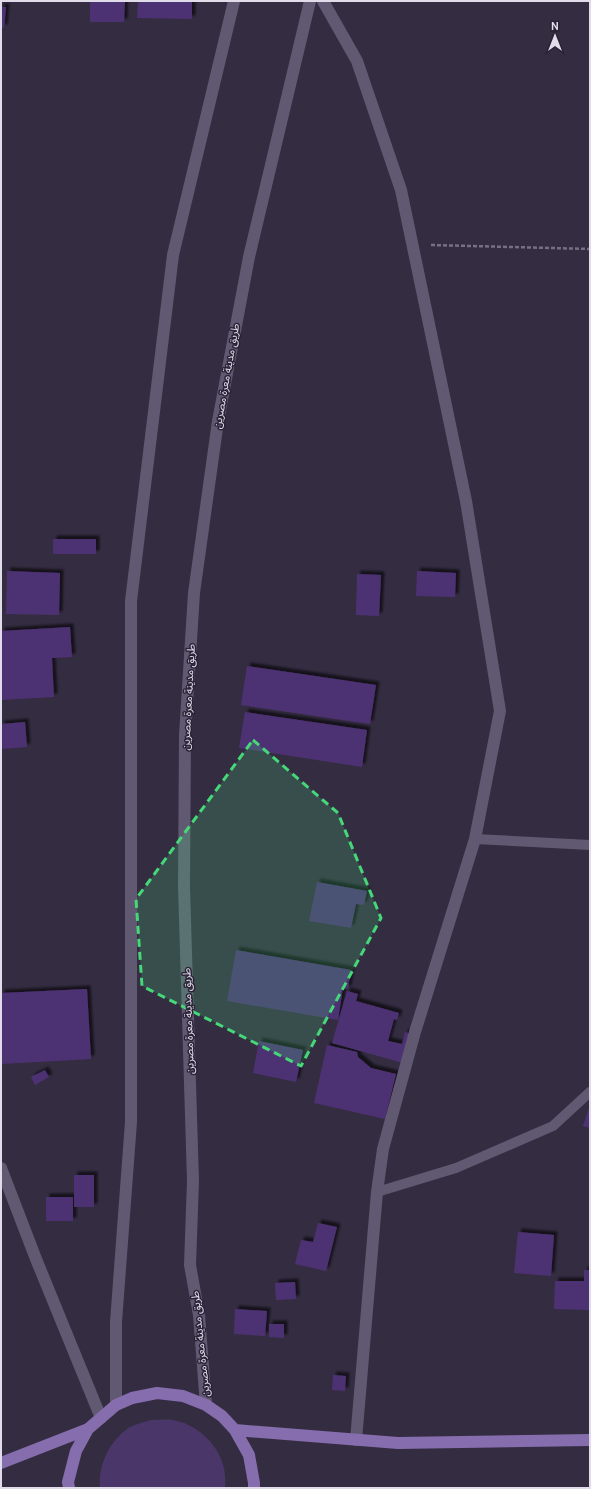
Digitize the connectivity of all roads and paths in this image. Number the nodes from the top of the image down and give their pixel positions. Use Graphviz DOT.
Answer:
graph roads {
  1 [pos="234,1"];
  2 [pos="310,1"];
  3 [pos="323,1"];
  4 [pos="412,244"];
  5 [pos="590,249"];
  6 [pos="475,839"];
  7 [pos="590,846"];
  8 [pos="590,1092"];
  9 [pos="1,1168"];
  10 [pos="377,1192"];
  11 [pos="206,1404"];
  12 [pos="116,1405"];
  13 [pos="101,1418"];
  14 [pos="88,1429"];
  15 [pos="235,1430"];
  16 [pos="356,1440"];
  17 [pos="590,1440"];
  18 [pos="1,1462"];
  19 [pos="69,1488"];
  20 [pos="254,1488"];
  1 -- 12 [label="main road"];
  2 -- 11 [label="main road, طريق مدينة معرة مصرين"];
  3 -- 4 [label="main road"];
  4 -- 5 [label="path"];
  4 -- 6 [label="main road"];
  6 -- 7 [label="lane"];
  6 -- 10 [label="main road"];
  8 -- 10 [label="lane"];
  9 -- 13 [label="main road"];
  10 -- 16 [label="main road"];
  11 -- 12 [label="main road"];
  11 -- 15 [label="main road"];
  12 -- 13 [label="main road"];
  13 -- 14 [label="main road"];
  14 -- 18 [label="main road"];
  14 -- 19 [label="main road"];
  15 -- 16 [label="main road"];
  15 -- 20 [label="main road"];
  16 -- 17 [label="main road"];
}
